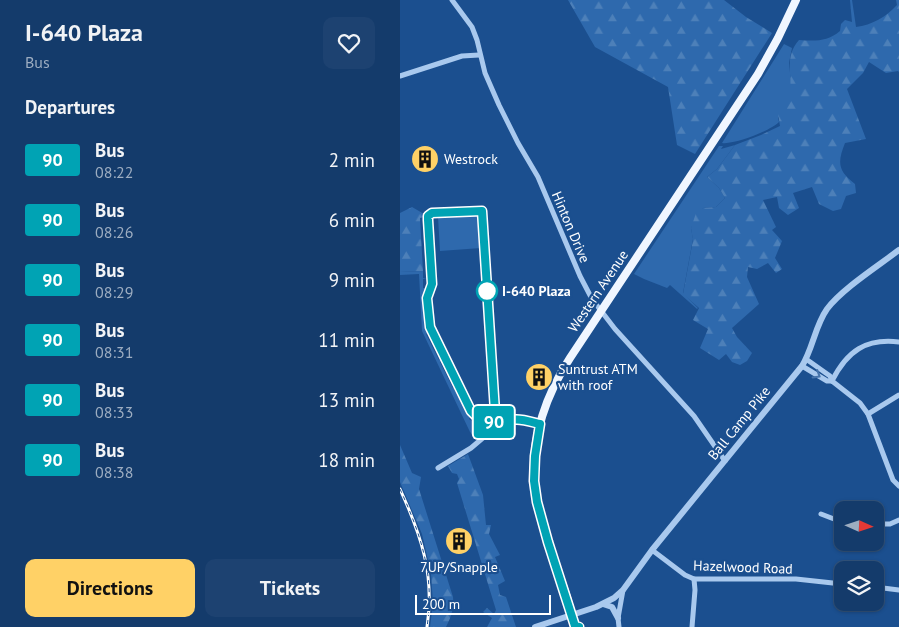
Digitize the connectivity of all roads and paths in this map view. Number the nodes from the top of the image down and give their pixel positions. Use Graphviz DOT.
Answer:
graph roads {
  1 [pos="452,0"];
  2 [pos="796,0"];
  3 [pos="479,55"];
  4 [pos="400,76"];
  5 [pos="899,250"];
  6 [pos="601,311"];
  7 [pos="899,342"];
  8 [pos="806,359"];
  9 [pos="802,366"];
  10 [pos="832,380"];
  11 [pos="899,395"];
  12 [pos="868,414"];
  13 [pos="540,424"];
  14 [pos="725,460"];
  15 [pos="438,468"];
  16 [pos="899,486"];
  17 [pos="821,514"];
  18 [pos="834,519"];
  19 [pos="899,520"];
  20 [pos="884,524"];
  21 [pos="652,550"];
  22 [pos="694,579"];
  23 [pos="834,583"];
  24 [pos="884,588"];
  25 [pos="623,590"];
  26 [pos="899,590"];
  27 [pos="602,604"];
  28 [pos="571,615"];
  29 [pos="618,618"];
  30 [pos="535,627"];
  31 [pos="576,627"];
  32 [pos="619,627"];
  33 [pos="692,627"];
  1 -- 3 [label="street, Hinton Drive"];
  2 -- 6 [label="main road, Western Avenue"];
  3 -- 4 [label="street"];
  3 -- 6 [label="street, Hinton Drive"];
  5 -- 8 [label="street, Ball Camp Pike"];
  6 -- 13 [label="main road, Western Avenue"];
  6 -- 14 [label="street, Hinton Drive"];
  7 -- 10 [label="street"];
  8 -- 9 [label="street, Ball Camp Pike"];
  8 -- 10 [label="street"];
  9 -- 10 [label="street, one-way"];
  9 -- 14 [label="street, Ball Camp Pike"];
  10 -- 12 [label="street"];
  11 -- 12 [label="street"];
  12 -- 16 [label="street"];
  13 -- 15 [label="street"];
  13 -- 28 [label="main road, Western Avenue"];
  14 -- 21 [label="street, Ball Camp Pike"];
  17 -- 18 [label="street"];
  19 -- 20 [label="street"];
  21 -- 22 [label="street, Hazelwood Road"];
  21 -- 25 [label="street, Ball Camp Pike"];
  22 -- 23 [label="street, Hazelwood Road"];
  22 -- 33 [label="street"];
  24 -- 26 [label="street"];
  25 -- 27 [label="street"];
  25 -- 29 [label="street, Ball Camp Pike"];
  27 -- 28 [label="street"];
  27 -- 29 [label="street"];
  28 -- 30 [label="street"];
  28 -- 31 [label="main road, Western Avenue"];
  29 -- 32 [label="street, Ball Camp Pike"];
}
